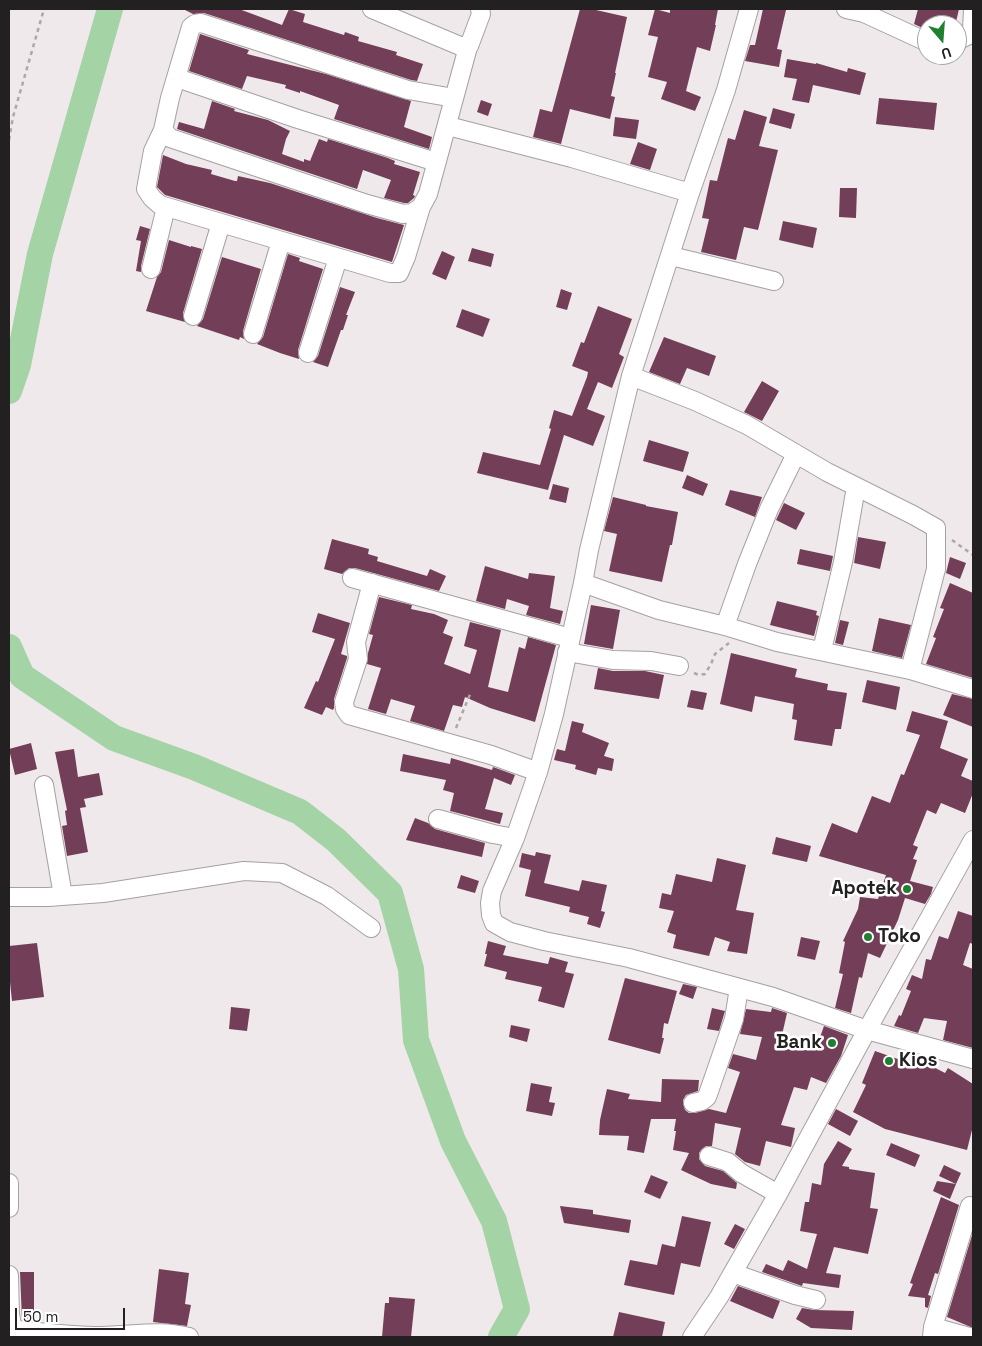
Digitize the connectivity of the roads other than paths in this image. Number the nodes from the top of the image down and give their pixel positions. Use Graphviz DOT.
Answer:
graph roads {
  1 [pos="198,9"];
  2 [pos="372,9"];
  3 [pos="480,9"];
  4 [pos="749,9"];
  5 [pos="846,9"];
  6 [pos="973,9"];
  7 [pos="191,27"];
  8 [pos="967,36"];
  9 [pos="917,37"];
  10 [pos="468,47"];
  11 [pos="177,78"];
  12 [pos="454,98"];
  13 [pos="448,126"];
  14 [pos="163,130"];
  15 [pos="436,162"];
  16 [pos="690,193"];
  17 [pos="166,206"];
  18 [pos="421,207"];
  19 [pos="221,223"];
  20 [pos="281,241"];
  21 [pos="671,256"];
  22 [pos="338,258"];
  23 [pos="151,269"];
  24 [pos="774,281"];
  25 [pos="193,316"];
  26 [pos="253,334"];
  27 [pos="308,353"];
  28 [pos="631,376"];
  29 [pos="796,454"];
  30 [pos="856,487"];
  31 [pos="352,578"];
  32 [pos="372,583"];
  33 [pos="583,583"];
  34 [pos="725,626"];
  35 [pos="569,645"];
  36 [pos="822,650"];
  37 [pos="679,666"];
  38 [pos="910,670"];
  39 [pos="973,689"];
  40 [pos="538,772"];
  41 [pos="44,785"];
  42 [pos="438,820"];
  43 [pos="515,838"];
  44 [pos="973,840"];
  45 [pos="9,896"];
  46 [pos="63,896"];
  47 [pos="370,928"];
  48 [pos="740,988"];
  49 [pos="867,1030"];
  50 [pos="973,1059"];
  51 [pos="693,1103"];
  52 [pos="709,1156"];
  53 [pos="9,1183"];
  54 [pos="778,1194"];
  55 [pos="970,1206"];
  56 [pos="9,1208"];
  57 [pos="733,1273"];
  58 [pos="9,1275"];
  59 [pos="816,1300"];
  60 [pos="10,1330"];
  61 [pos="932,1332"];
  62 [pos="189,1337"];
  63 [pos="692,1337"];
  64 [pos="969,1337"];
  1 -- 7 [label="street"];
  2 -- 10 [label="street"];
  3 -- 10 [label="street"];
  4 -- 16 [label="street"];
  5 -- 9 [label="street"];
  6 -- 8 [label="street"];
  7 -- 11 [label="street"];
  7 -- 12 [label="street"];
  10 -- 12 [label="street"];
  11 -- 14 [label="street"];
  11 -- 15 [label="street"];
  12 -- 13 [label="street"];
  13 -- 15 [label="street"];
  13 -- 16 [label="street"];
  14 -- 17 [label="street"];
  14 -- 18 [label="street"];
  15 -- 18 [label="street"];
  16 -- 21 [label="street"];
  17 -- 19 [label="street"];
  17 -- 23 [label="street"];
  18 -- 22 [label="street"];
  19 -- 20 [label="street"];
  19 -- 25 [label="street"];
  20 -- 22 [label="street"];
  20 -- 26 [label="street"];
  21 -- 24 [label="street"];
  21 -- 28 [label="street"];
  22 -- 27 [label="street"];
  28 -- 29 [label="street"];
  28 -- 33 [label="street"];
  29 -- 30 [label="street"];
  29 -- 34 [label="street"];
  30 -- 36 [label="street"];
  30 -- 38 [label="street"];
  31 -- 32 [label="street"];
  32 -- 35 [label="street"];
  32 -- 40 [label="street"];
  33 -- 34 [label="street"];
  33 -- 35 [label="street"];
  34 -- 36 [label="street"];
  35 -- 37 [label="street"];
  35 -- 40 [label="street"];
  36 -- 38 [label="street"];
  38 -- 39 [label="street"];
  40 -- 43 [label="street"];
  41 -- 46 [label="street"];
  42 -- 43 [label="street"];
  43 -- 48 [label="street"];
  44 -- 49 [label="street"];
  45 -- 46 [label="street"];
  46 -- 47 [label="street"];
  48 -- 49 [label="street"];
  48 -- 51 [label="street"];
  49 -- 50 [label="street"];
  49 -- 54 [label="street"];
  52 -- 54 [label="street"];
  53 -- 56 [label="street"];
  54 -- 57 [label="street"];
  55 -- 61 [label="street"];
  57 -- 59 [label="street"];
  57 -- 63 [label="street"];
  58 -- 60 [label="street"];
  60 -- 62 [label="street"];
  61 -- 64 [label="street"];
}
